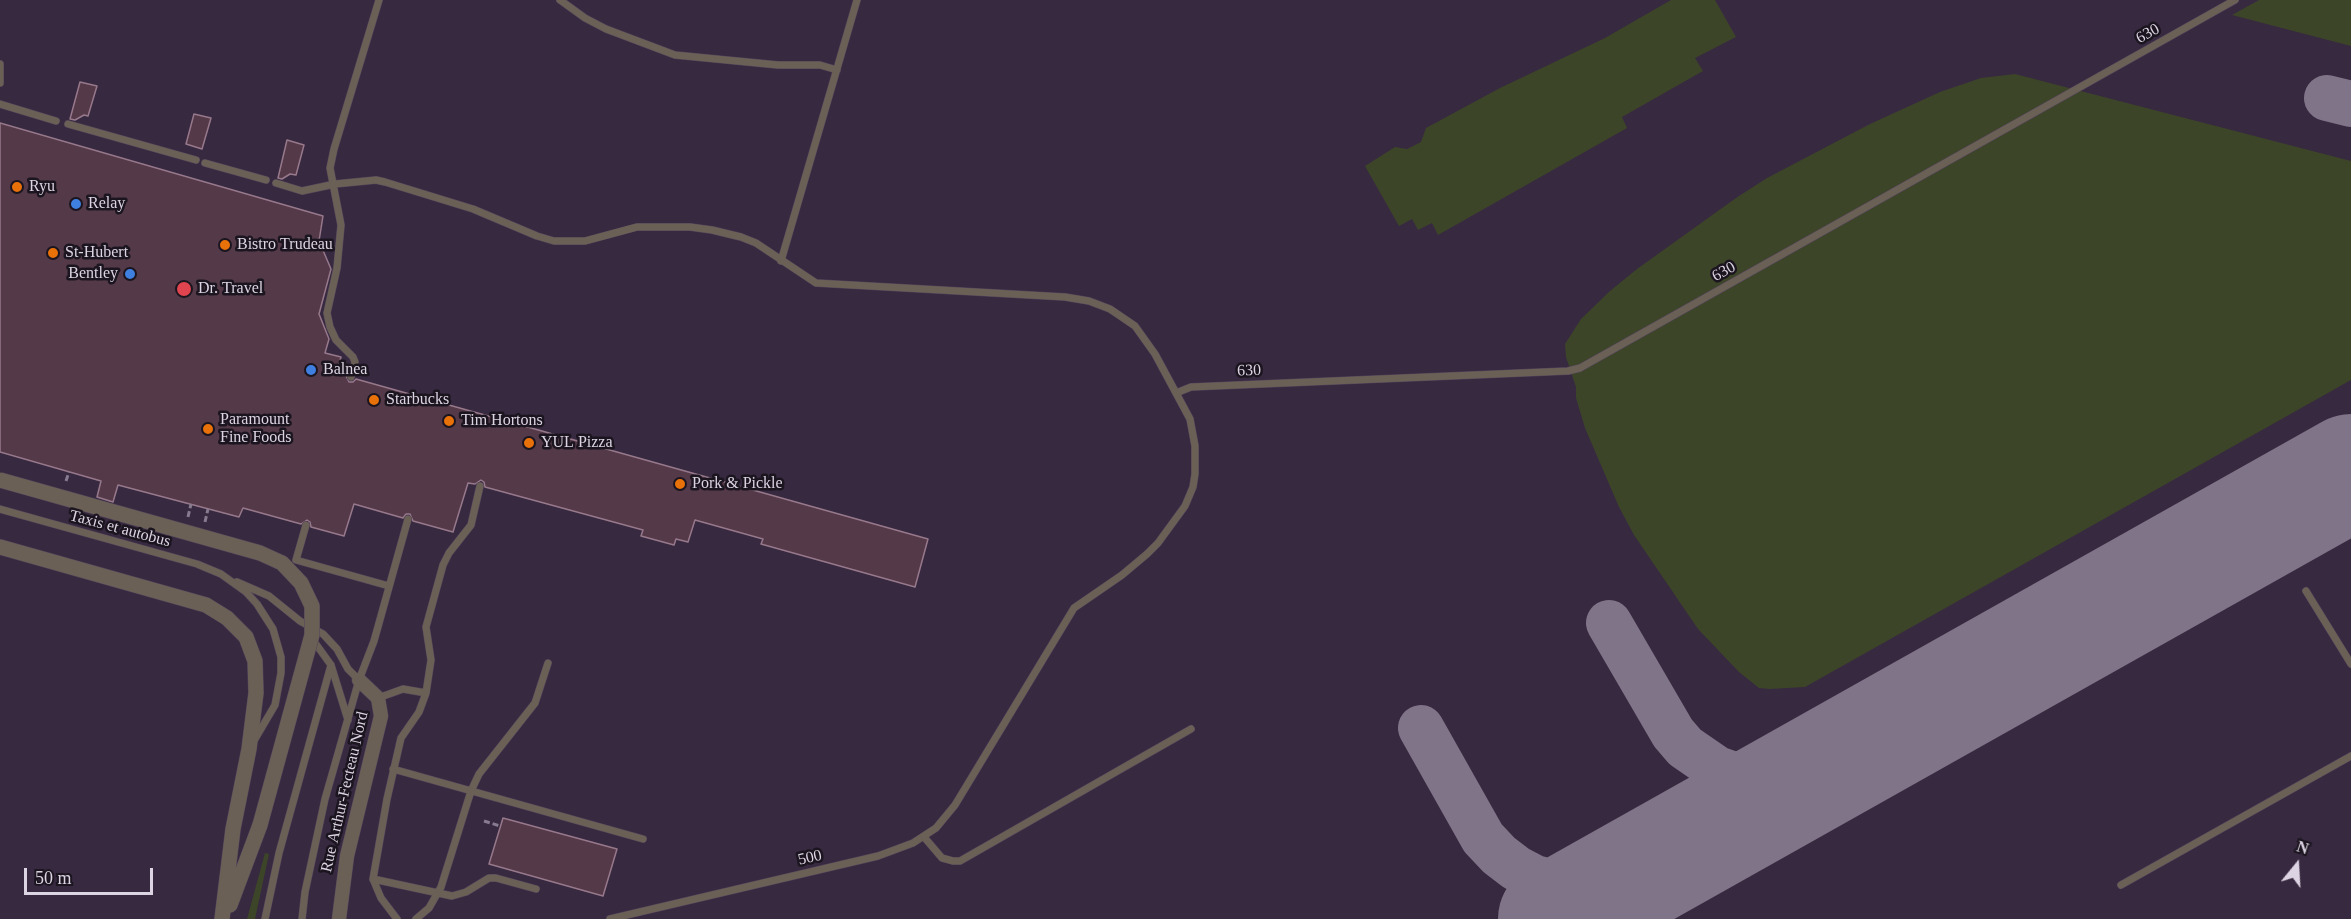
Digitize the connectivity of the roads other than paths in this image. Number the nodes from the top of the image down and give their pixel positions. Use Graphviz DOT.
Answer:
graph roads {
  1 [pos="379,0"];
  2 [pos="560,0"];
  3 [pos="856,0"];
  4 [pos="2235,0"];
  5 [pos="0,64"];
  6 [pos="837,70"];
  7 [pos="0,83"];
  8 [pos="0,104"];
  9 [pos="56,121"];
  10 [pos="68,124"];
  11 [pos="196,160"];
  12 [pos="205,162"];
  13 [pos="266,180"];
  14 [pos="276,183"];
  15 [pos="333,184"];
  16 [pos="781,261"];
  17 [pos="351,377"];
  18 [pos="1176,393"];
  19 [pos="0,480"];
  20 [pos="480,486"];
  21 [pos="0,509"];
  22 [pos="408,519"];
  23 [pos="306,525"];
  24 [pos="0,547"];
  25 [pos="231,580"];
  26 [pos="389,586"];
  27 [pos="2306,591"];
  28 [pos="300,621"];
  29 [pos="548,663"];
  30 [pos="2351,664"];
  31 [pos="331,665"];
  32 [pos="360,680"];
  33 [pos="426,693"];
  34 [pos="378,698"];
  35 [pos="348,720"];
  36 [pos="1191,729"];
  37 [pos="249,749"];
  38 [pos="2351,756"];
  39 [pos="393,769"];
  40 [pos="471,791"];
  41 [pos="924,837"];
  42 [pos="643,839"];
  43 [pos="373,879"];
  44 [pos="2121,885"];
  45 [pos="536,889"];
  46 [pos="438,894"];
  47 [pos="223,919"];
  48 [pos="264,919"];
  49 [pos="302,919"];
  50 [pos="339,919"];
  51 [pos="397,919"];
  52 [pos="416,919"];
  53 [pos="610,919"];
  1 -- 15 [label="lane"];
  2 -- 6 [label="lane"];
  3 -- 6 [label="lane"];
  4 -- 18 [label="lane, 630"];
  5 -- 7 [label="lane"];
  6 -- 16 [label="lane"];
  8 -- 9 [label="lane"];
  10 -- 11 [label="lane"];
  12 -- 13 [label="lane"];
  14 -- 15 [label="lane, 500"];
  15 -- 16 [label="lane, 500"];
  15 -- 17 [label="lane"];
  16 -- 18 [label="lane, 500"];
  18 -- 41 [label="lane, 500"];
  19 -- 47 [label="street, bridge"];
  20 -- 33 [label="lane"];
  21 -- 25 [label="lane, Taxis et autobus"];
  22 -- 26 [label="lane"];
  23 -- 26 [label="lane"];
  24 -- 37 [label="street"];
  25 -- 28 [label="lane, Taxis et autobus"];
  25 -- 37 [label="lane, Taxis et autobus"];
  26 -- 32 [label="lane"];
  27 -- 30 [label="lane"];
  28 -- 31 [label="lane"];
  28 -- 32 [label="lane"];
  29 -- 40 [label="lane"];
  31 -- 35 [label="lane"];
  31 -- 48 [label="lane"];
  32 -- 34 [label="street, Rue Arthur-Fecteau Nord"];
  32 -- 35 [label="lane"];
  33 -- 34 [label="lane"];
  33 -- 39 [label="lane"];
  34 -- 50 [label="street, Rue Arthur-Fecteau Nord"];
  35 -- 49 [label="lane"];
  36 -- 41 [label="lane"];
  37 -- 47 [label="street"];
  38 -- 44 [label="lane"];
  39 -- 40 [label="lane"];
  39 -- 43 [label="lane"];
  40 -- 42 [label="lane"];
  40 -- 46 [label="lane"];
  41 -- 53 [label="lane, 500"];
  43 -- 46 [label="lane"];
  43 -- 51 [label="lane"];
  45 -- 46 [label="lane"];
  46 -- 52 [label="lane"];
}
